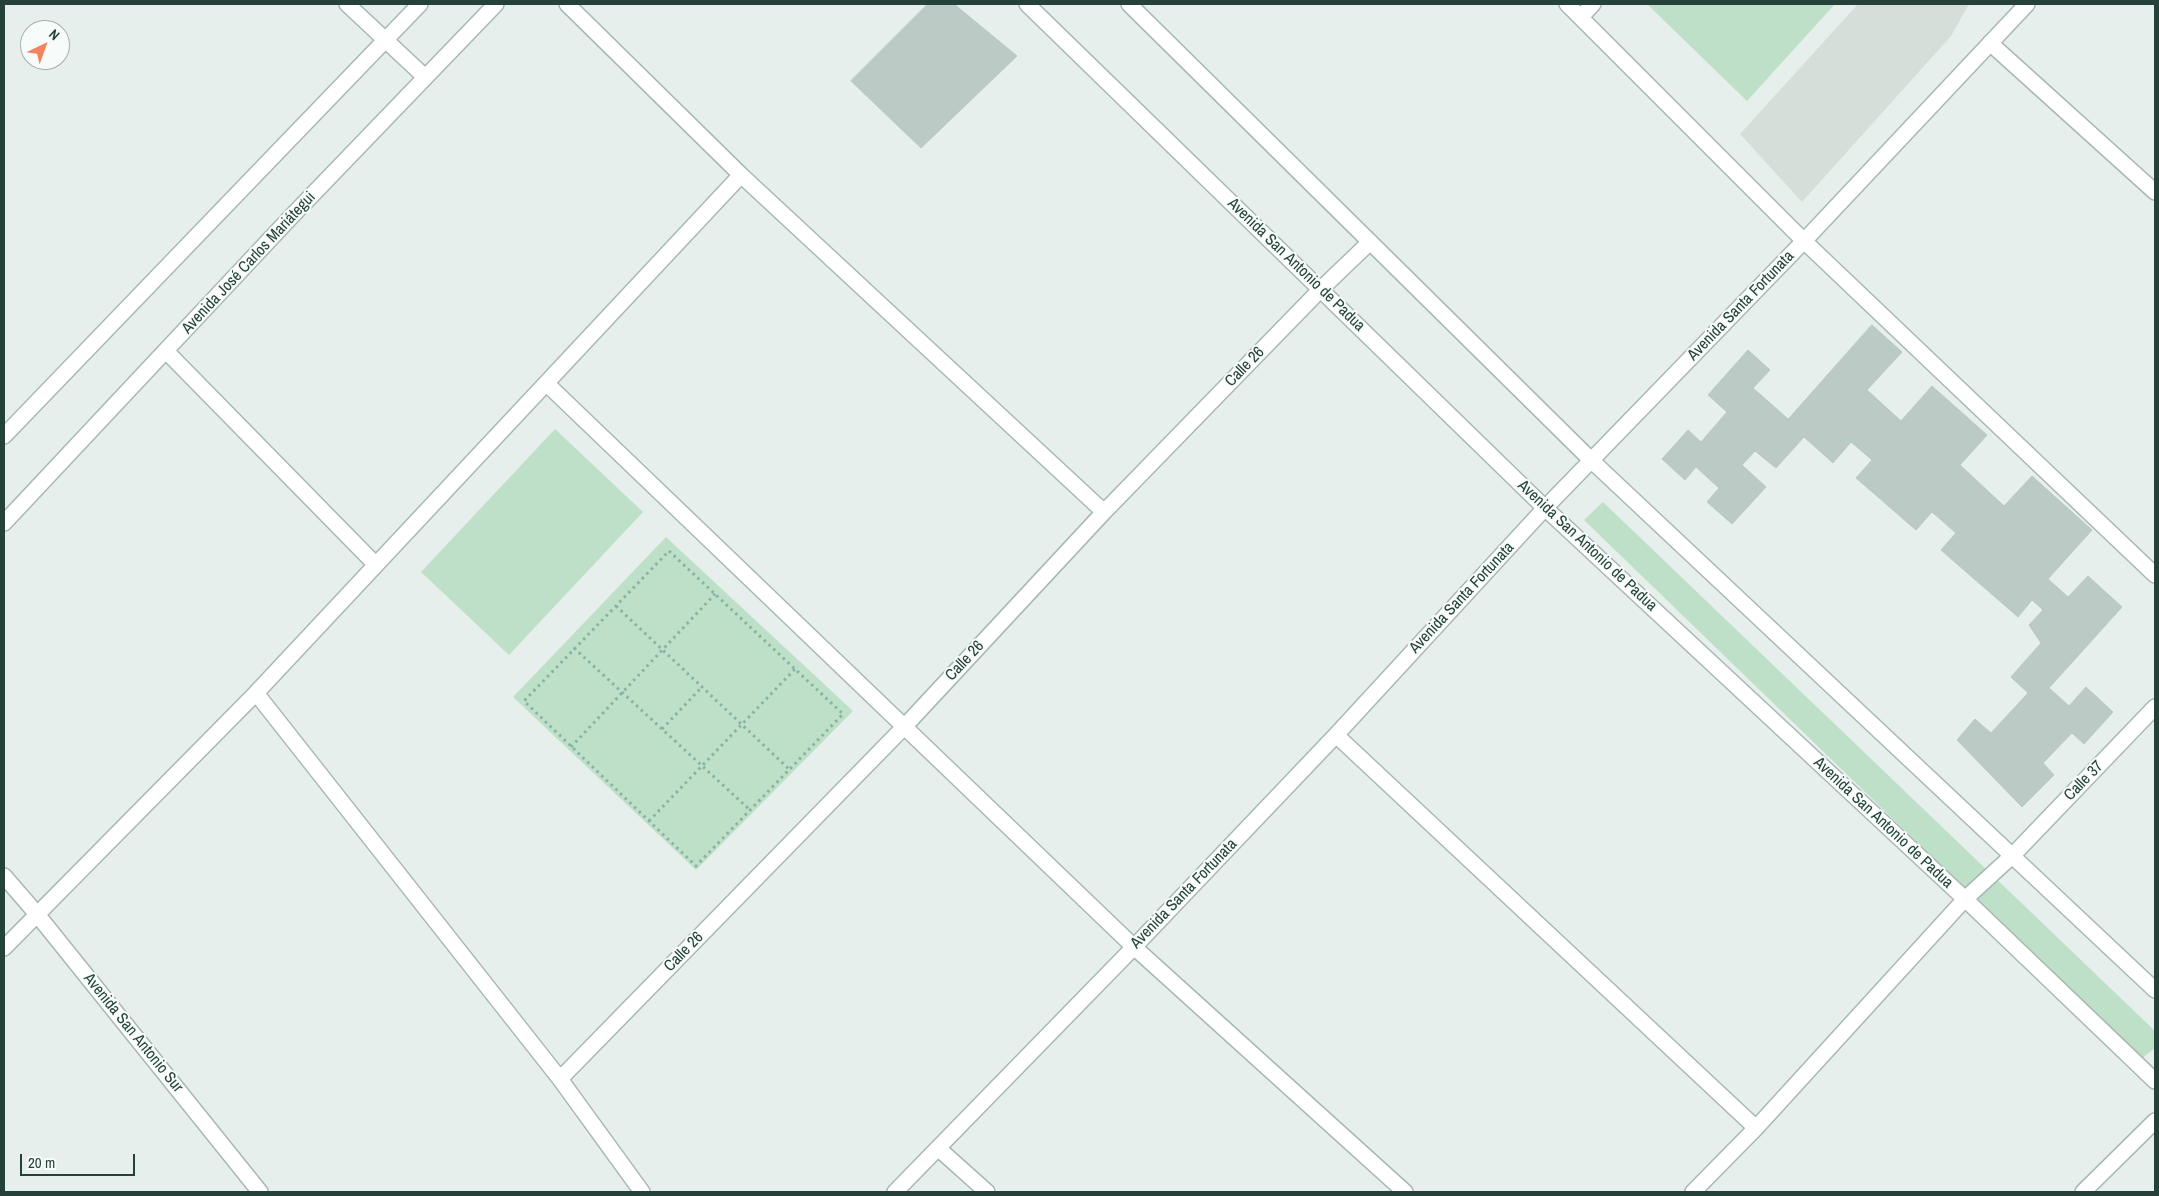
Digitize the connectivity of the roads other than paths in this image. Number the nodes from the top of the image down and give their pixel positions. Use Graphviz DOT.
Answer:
graph roads {
  1 [pos="347,4"];
  2 [pos="420,4"];
  3 [pos="496,4"];
  4 [pos="567,4"];
  5 [pos="1027,4"];
  6 [pos="1129,4"];
  7 [pos="1567,4"];
  8 [pos="1594,4"];
  9 [pos="2027,4"];
  10 [pos="1580,17"];
  11 [pos="384,41"];
  12 [pos="1990,43"];
  13 [pos="425,78"];
  14 [pos="741,175"];
  15 [pos="2155,192"];
  16 [pos="1804,241"];
  17 [pos="1370,242"];
  18 [pos="1321,289"];
  19 [pos="166,351"];
  20 [pos="547,384"];
  21 [pos="4,436"];
  22 [pos="1592,461"];
  23 [pos="1545,508"];
  24 [pos="1104,512"];
  25 [pos="4,523"];
  26 [pos="376,565"];
  27 [pos="2155,575"];
  28 [pos="256,693"];
  29 [pos="2155,707"];
  30 [pos="904,726"];
  31 [pos="1336,735"];
  32 [pos="2013,855"];
  33 [pos="4,876"];
  34 [pos="1965,899"];
  35 [pos="36,913"];
  36 [pos="1134,946"];
  37 [pos="4,948"];
  38 [pos="2155,990"];
  39 [pos="560,1079"];
  40 [pos="2155,1081"];
  41 [pos="2155,1121"];
  42 [pos="1756,1128"];
  43 [pos="939,1149"];
  44 [pos="260,1192"];
  45 [pos="642,1192"];
  46 [pos="895,1192"];
  47 [pos="987,1192"];
  48 [pos="1405,1192"];
  49 [pos="1694,1192"];
  50 [pos="2084,1192"];
  1 -- 11 [label="street"];
  2 -- 11 [label="street"];
  3 -- 13 [label="street, Avenida José Carlos Mariátegui"];
  4 -- 14 [label="street"];
  5 -- 18 [label="street, Avenida San Antonio de Padua"];
  6 -- 17 [label="street"];
  7 -- 10 [label="street"];
  8 -- 10 [label="street"];
  9 -- 12 [label="street, Avenida Santa Fortunata"];
  10 -- 16 [label="street"];
  11 -- 13 [label="street"];
  11 -- 21 [label="street"];
  12 -- 15 [label="street"];
  12 -- 16 [label="street, Avenida Santa Fortunata"];
  13 -- 19 [label="street, Avenida José Carlos Mariátegui"];
  14 -- 20 [label="street"];
  14 -- 24 [label="street"];
  16 -- 22 [label="street, Avenida Santa Fortunata"];
  16 -- 27 [label="street"];
  17 -- 18 [label="street, Calle 26"];
  17 -- 22 [label="street"];
  18 -- 23 [label="street, Avenida San Antonio de Padua"];
  18 -- 24 [label="street, Calle 26"];
  19 -- 25 [label="street, Avenida José Carlos Mariátegui"];
  19 -- 26 [label="street"];
  20 -- 26 [label="street"];
  20 -- 30 [label="street"];
  22 -- 23 [label="street, Avenida Santa Fortunata"];
  22 -- 32 [label="street"];
  23 -- 31 [label="street, Avenida Santa Fortunata"];
  23 -- 34 [label="street, Avenida San Antonio de Padua"];
  24 -- 30 [label="street, Calle 26"];
  26 -- 28 [label="street"];
  28 -- 35 [label="street"];
  28 -- 39 [label="street"];
  29 -- 32 [label="street, Calle 37"];
  30 -- 36 [label="street"];
  30 -- 39 [label="street, Calle 26"];
  31 -- 36 [label="street, Avenida Santa Fortunata"];
  31 -- 42 [label="street"];
  32 -- 34 [label="street, Calle 37"];
  32 -- 38 [label="street"];
  33 -- 35 [label="street, Avenida San Antonio Sur"];
  34 -- 40 [label="street, Avenida San Antonio de Padua"];
  34 -- 42 [label="street, Calle 37"];
  35 -- 37 [label="street"];
  35 -- 44 [label="street, Avenida San Antonio Sur"];
  36 -- 43 [label="street, Avenida Santa Fortunata"];
  36 -- 48 [label="street"];
  39 -- 45 [label="street"];
  41 -- 50 [label="street"];
  42 -- 49 [label="street, Calle 37"];
  43 -- 46 [label="street, Avenida Santa Fortunata"];
  43 -- 47 [label="street"];
}
